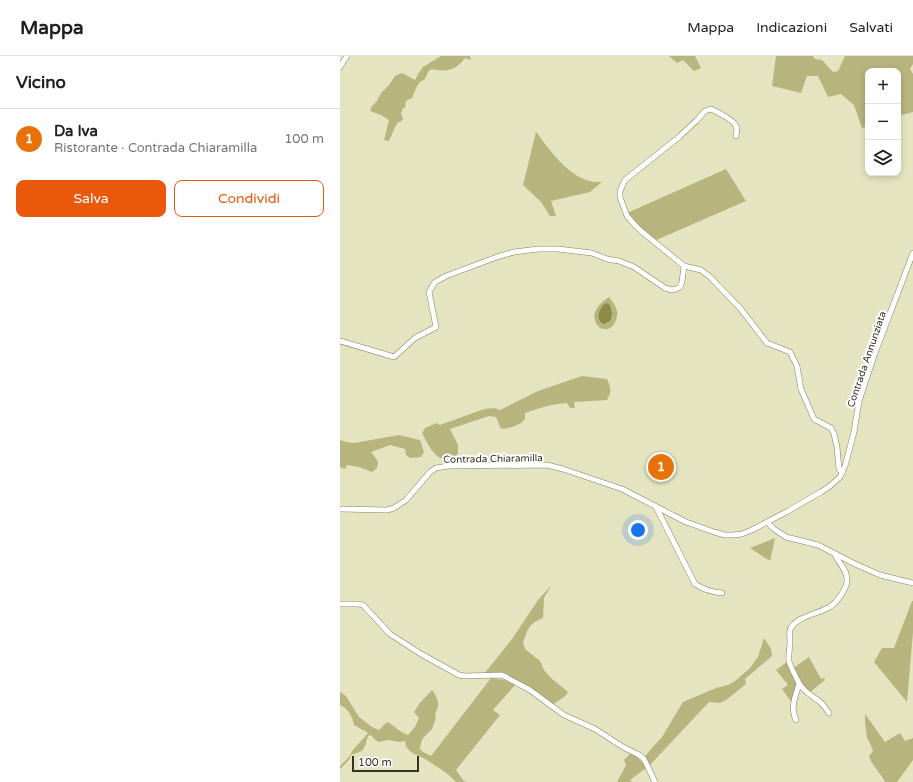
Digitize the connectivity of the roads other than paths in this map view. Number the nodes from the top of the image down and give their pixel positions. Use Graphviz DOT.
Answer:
graph roads {
  1 [pos="347,56"];
  2 [pos="340,67"];
  3 [pos="736,136"];
  4 [pos="913,253"];
  5 [pos="684,266"];
  6 [pos="340,341"];
  7 [pos="841,475"];
  8 [pos="656,507"];
  9 [pos="340,509"];
  10 [pos="767,522"];
  11 [pos="835,554"];
  12 [pos="913,583"];
  13 [pos="722,593"];
  14 [pos="340,604"];
  15 [pos="799,684"];
  16 [pos="829,713"];
  17 [pos="796,720"];
  18 [pos="655,782"];
  1 -- 2 [label="street"];
  3 -- 5 [label="street"];
  4 -- 7 [label="street, Contrada Annunziata"];
  5 -- 6 [label="street"];
  5 -- 7 [label="street"];
  7 -- 10 [label="street, Contrada Chiaramilla"];
  8 -- 9 [label="street, Contrada Chiaramilla"];
  8 -- 10 [label="street, Contrada Chiaramilla"];
  8 -- 13 [label="street"];
  10 -- 11 [label="street"];
  11 -- 12 [label="street"];
  11 -- 15 [label="street"];
  14 -- 18 [label="street"];
  15 -- 16 [label="street"];
  15 -- 17 [label="street"];
}
